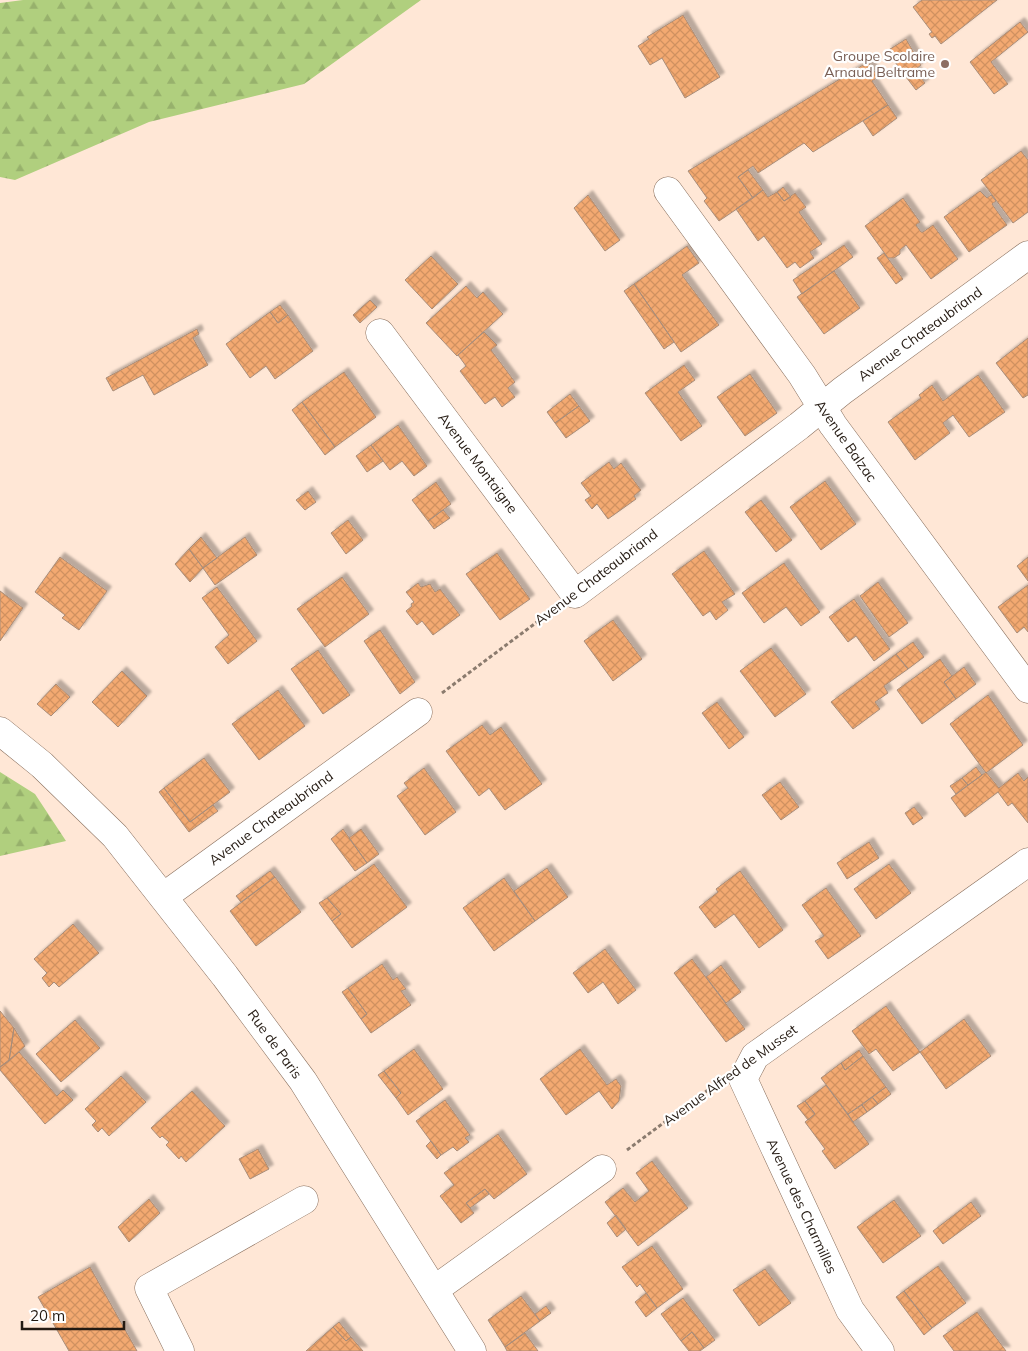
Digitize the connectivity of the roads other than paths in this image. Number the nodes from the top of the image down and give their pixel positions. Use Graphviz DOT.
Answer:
graph roads {
  1 [pos="668,191"];
  2 [pos="1028,255"];
  3 [pos="380,333"];
  4 [pos="821,407"];
  5 [pos="575,594"];
  6 [pos="1028,689"];
  7 [pos="418,712"];
  8 [pos="0,732"];
  9 [pos="1028,862"];
  10 [pos="163,897"];
  11 [pos="755,1056"];
  12 [pos="602,1169"];
  13 [pos="304,1200"];
  14 [pos="434,1290"];
  15 [pos="180,1351"];
  16 [pos="472,1351"];
  17 [pos="880,1351"];
  1 -- 4 [label="street, Avenue Balzac"];
  2 -- 4 [label="street, Avenue Chateaubriand"];
  3 -- 5 [label="street, Avenue Montaigne"];
  4 -- 5 [label="street, Avenue Chateaubriand"];
  4 -- 6 [label="street, Avenue Balzac"];
  7 -- 10 [label="street, Avenue Chateaubriand"];
  8 -- 10 [label="street, Rue de Paris"];
  9 -- 11 [label="street, Avenue Alfred de Musset"];
  10 -- 14 [label="street, Rue de Paris"];
  11 -- 17 [label="street, Avenue des Charmilles"];
  12 -- 14 [label="street"];
  13 -- 15 [label="street"];
  14 -- 16 [label="street, Rue de Paris"];
}
